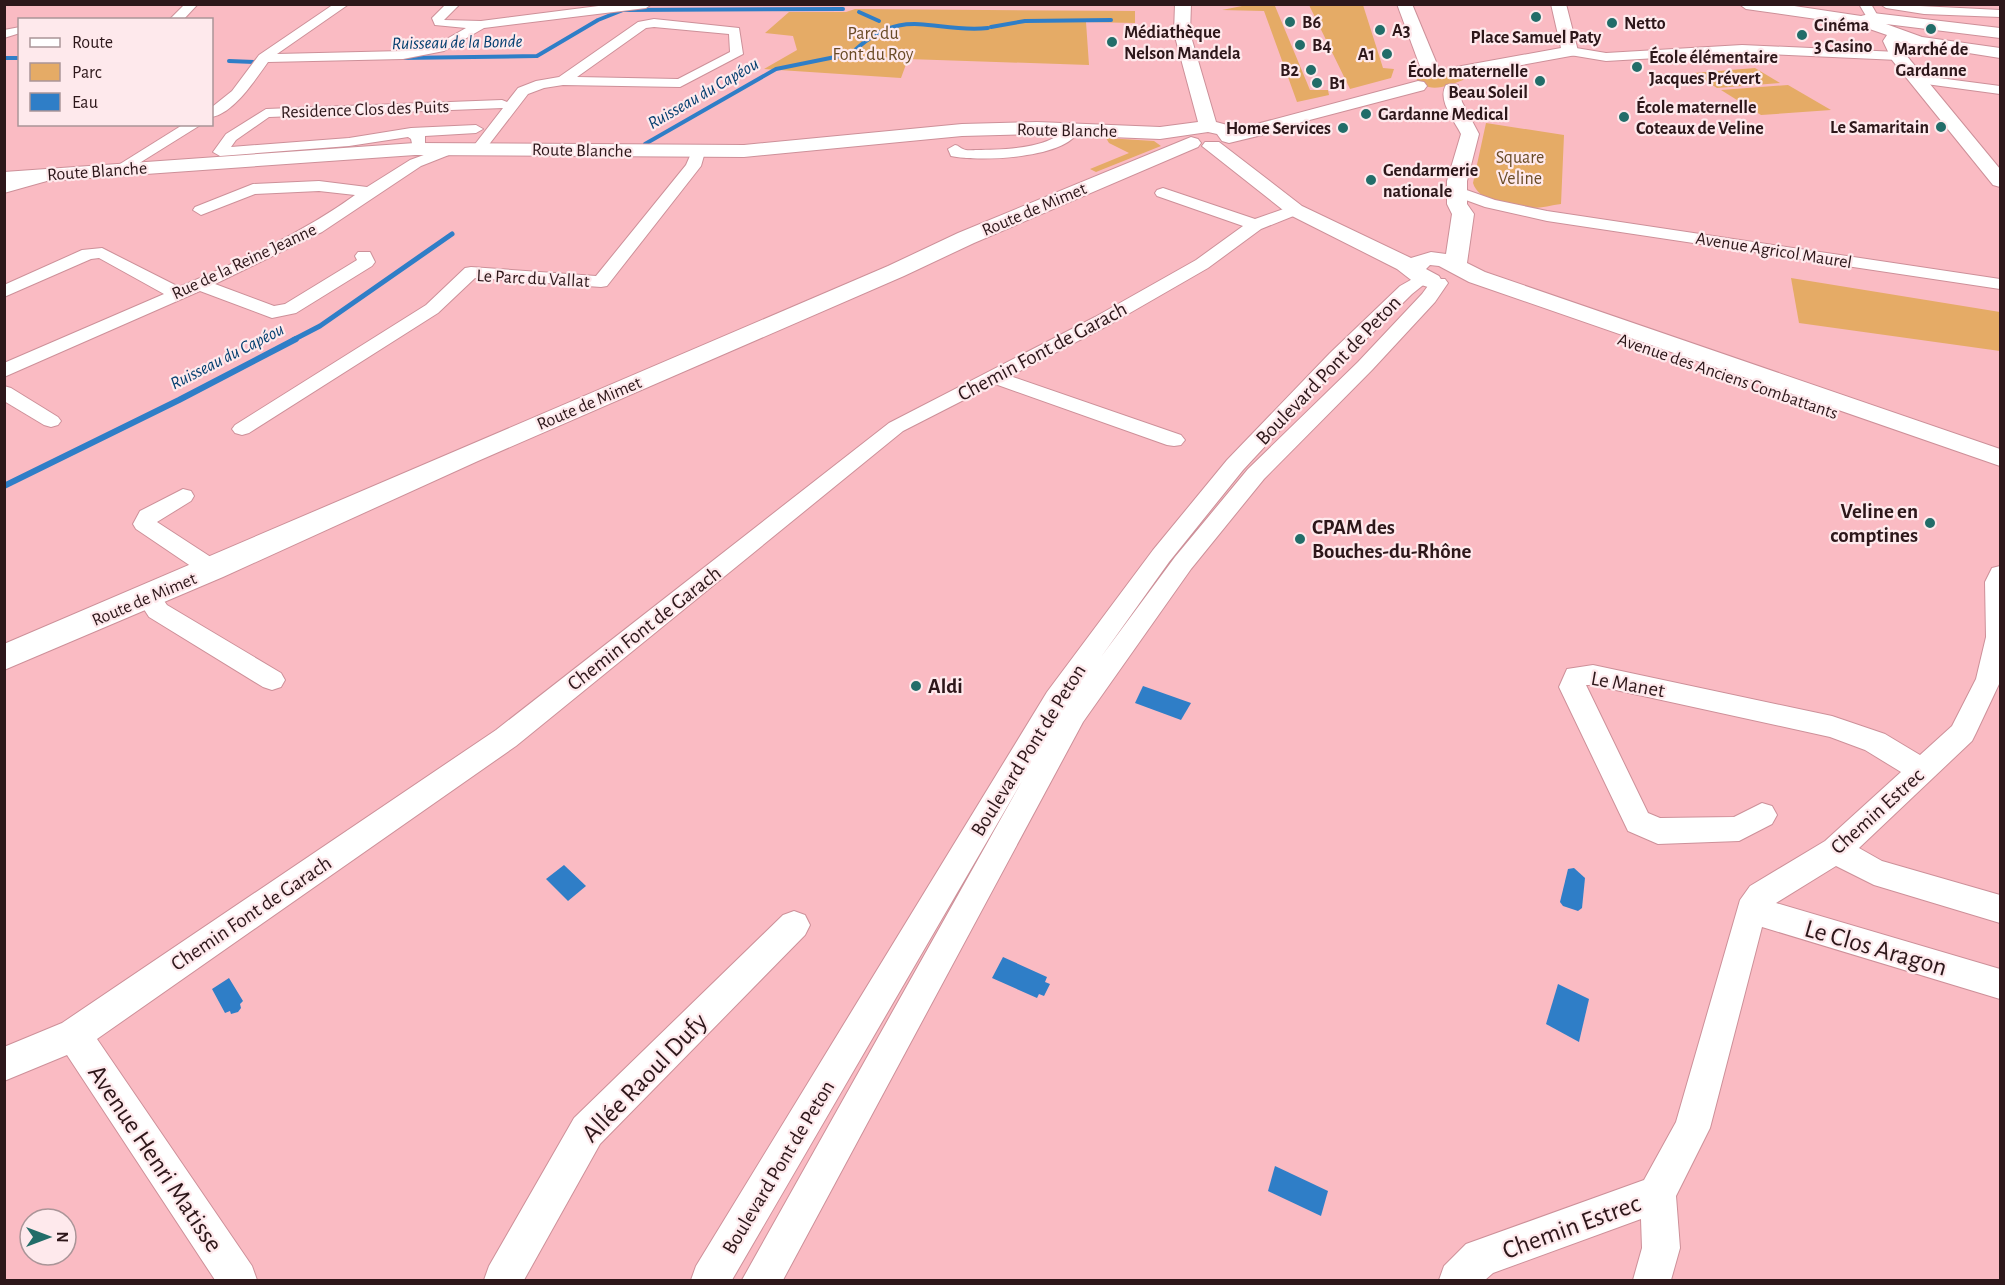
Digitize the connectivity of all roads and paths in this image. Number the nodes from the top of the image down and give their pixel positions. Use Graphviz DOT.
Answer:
graph roads {
  1 [pos="192,4"];
  2 [pos="343,4"];
  3 [pos="454,4"];
  4 [pos="646,4"];
  5 [pos="1173,4"];
  6 [pos="1184,4"];
  7 [pos="1404,4"];
  8 [pos="1415,4"];
  9 [pos="1558,4"];
  10 [pos="1746,4"];
  11 [pos="1886,4"];
  12 [pos="1954,10"];
  13 [pos="2001,14"];
  14 [pos="1866,15"];
  15 [pos="177,18"];
  16 [pos="481,25"];
  17 [pos="1931,25"];
  18 [pos="18,30"];
  19 [pos="1970,30"];
  20 [pos="2001,33"];
  21 [pos="4,34"];
  22 [pos="1897,35"];
  23 [pos="1934,44"];
  24 [pos="1570,51"];
  25 [pos="2001,53"];
  26 [pos="1898,56"];
  27 [pos="264,58"];
  28 [pos="1435,68"];
  29 [pos="1462,71"];
  30 [pos="1916,79"];
  31 [pos="563,81"];
  32 [pos="1418,86"];
  33 [pos="1452,89"];
  34 [pos="2001,90"];
  35 [pos="502,104"];
  36 [pos="213,112"];
  37 [pos="192,126"];
  38 [pos="1072,129"];
  39 [pos="1197,137"];
  40 [pos="477,139"];
  41 [pos="413,140"];
  42 [pos="454,148"];
  43 [pos="955,149"];
  44 [pos="698,152"];
  45 [pos="120,169"];
  46 [pos="399,170"];
  47 [pos="1999,177"];
  48 [pos="5,180"];
  49 [pos="368,192"];
  50 [pos="1163,193"];
  51 [pos="1459,206"];
  52 [pos="201,210"];
  53 [pos="1295,210"];
  54 [pos="1547,216"];
  55 [pos="1255,225"];
  56 [pos="364,256"];
  57 [pos="1438,272"];
  58 [pos="2001,284"];
  59 [pos="201,285"];
  60 [pos="4,292"];
  61 [pos="178,294"];
  62 [pos="4,370"];
  63 [pos="994,376"];
  64 [pos="4,392"];
  65 [pos="51,421"];
  66 [pos="242,429"];
  67 [pos="1174,440"];
  68 [pos="2001,458"];
  69 [pos="2001,469"];
  70 [pos="183,496"];
  71 [pos="212,569"];
  72 [pos="2001,574"];
  73 [pos="148,597"];
  74 [pos="4,658"];
  75 [pos="272,681"];
  76 [pos="1922,770"];
  77 [pos="1762,815"];
  78 [pos="1836,850"];
  79 [pos="2001,909"];
  80 [pos="1751,910"];
  81 [pos="794,925"];
  82 [pos="2001,984"];
  83 [pos="74,1035"];
  84 [pos="4,1064"];
  85 [pos="1657,1194"];
  86 [pos="238,1281"];
  87 [pos="503,1281"];
  88 [pos="710,1281"];
  89 [pos="762,1281"];
  90 [pos="1458,1281"];
  91 [pos="1652,1281"];
  1 -- 15 [label="street"];
  2 -- 27 [label="street"];
  3 -- 16 [label="street"];
  4 -- 16 [label="street"];
  5 -- 39 [label="street"];
  6 -- 39 [label="street"];
  7 -- 28 [label="street"];
  8 -- 28 [label="street"];
  9 -- 24 [label="street"];
  10 -- 14 [label="street"];
  11 -- 12 [label="street"];
  12 -- 13 [label="street"];
  12 -- 19 [label="street"];
  14 -- 17 [label="street"];
  14 -- 22 [label="street"];
  16 -- 27 [label="street"];
  17 -- 19 [label="street"];
  17 -- 23 [label="street"];
  18 -- 21 [label="street"];
  19 -- 20 [label="street"];
  22 -- 23 [label="street"];
  22 -- 26 [label="street"];
  23 -- 25 [label="street"];
  24 -- 26 [label="street"];
  24 -- 29 [label="street"];
  26 -- 30 [label="street"];
  27 -- 36 [label="street"];
  28 -- 29 [label="street"];
  28 -- 32 [label="street"];
  29 -- 33 [label="street"];
  30 -- 34 [label="street"];
  30 -- 47 [label="street"];
  31 -- 31 [label="street"];
  31 -- 40 [label="street"];
  32 -- 33 [label="street"];
  32 -- 39 [label="street"];
  33 -- 51 [label="street"];
  35 -- 41 [label="street, Residence Clos des Puits"];
  37 -- 45 [label="street"];
  38 -- 39 [label="street, Route Blanche"];
  38 -- 43 [label="street"];
  38 -- 44 [label="street, Route Blanche"];
  39 -- 53 [label="street"];
  39 -- 57 [label="street"];
  39 -- 71 [label="street, Route de Mimet"];
  40 -- 41 [label="street, Residence Clos des Puits"];
  40 -- 42 [label="street, Route Blanche"];
  40 -- 44 [label="street, Route Blanche"];
  41 -- 42 [label="street, Route Blanche"];
  41 -- 45 [label="street, Route Blanche"];
  41 -- 46 [label="street, Rue de la Reine Jeanne"];
  42 -- 46 [label="street, Rue de la Reine Jeanne"];
  44 -- 66 [label="street, Le Parc du Vallat"];
  45 -- 48 [label="street, Route Blanche"];
  46 -- 49 [label="street, Rue de la Reine Jeanne"];
  49 -- 52 [label="street"];
  49 -- 59 [label="street, Rue de la Reine Jeanne"];
  50 -- 55 [label="street"];
  51 -- 54 [label="street, Avenue Agricol Maurel"];
  51 -- 54 [label="street, Avenue Agricol Maurel"];
  51 -- 57 [label="street"];
  53 -- 55 [label="street, Chemin Font de Garach"];
  53 -- 57 [label="street"];
  54 -- 58 [label="street, Avenue Agricol Maurel"];
  55 -- 63 [label="street, Chemin Font de Garach"];
  56 -- 59 [label="street"];
  57 -- 68 [label="street, Avenue des Anciens Combattants"];
  57 -- 69 [label="street, Avenue des Anciens Combattants"];
  57 -- 88 [label="street, Boulevard Pont de Peton"];
  57 -- 89 [label="street, Boulevard Pont de Peton"];
  59 -- 61 [label="street, Rue de la Reine Jeanne"];
  60 -- 61 [label="street"];
  61 -- 62 [label="street, Rue de la Reine Jeanne"];
  63 -- 67 [label="street"];
  63 -- 83 [label="street, Chemin Font de Garach"];
  64 -- 65 [label="street"];
  70 -- 71 [label="street"];
  71 -- 73 [label="street, Route de Mimet"];
  72 -- 76 [label="street, Chemin Estrec"];
  73 -- 74 [label="street, Route de Mimet"];
  73 -- 75 [label="street"];
  76 -- 77 [label="street, Le Manet"];
  76 -- 78 [label="street, Chemin Estrec"];
  78 -- 79 [label="street"];
  78 -- 80 [label="street, Chemin Estrec"];
  80 -- 82 [label="street, Le Clos Aragon"];
  80 -- 85 [label="street, Chemin Estrec"];
  81 -- 87 [label="street, Allée Raoul Dufy"];
  83 -- 84 [label="street, Chemin Font de Garach"];
  83 -- 86 [label="street, Avenue Henri Matisse"];
  85 -- 90 [label="street, Chemin Estrec"];
  85 -- 91 [label="street, Chemin Estrec"];
}
